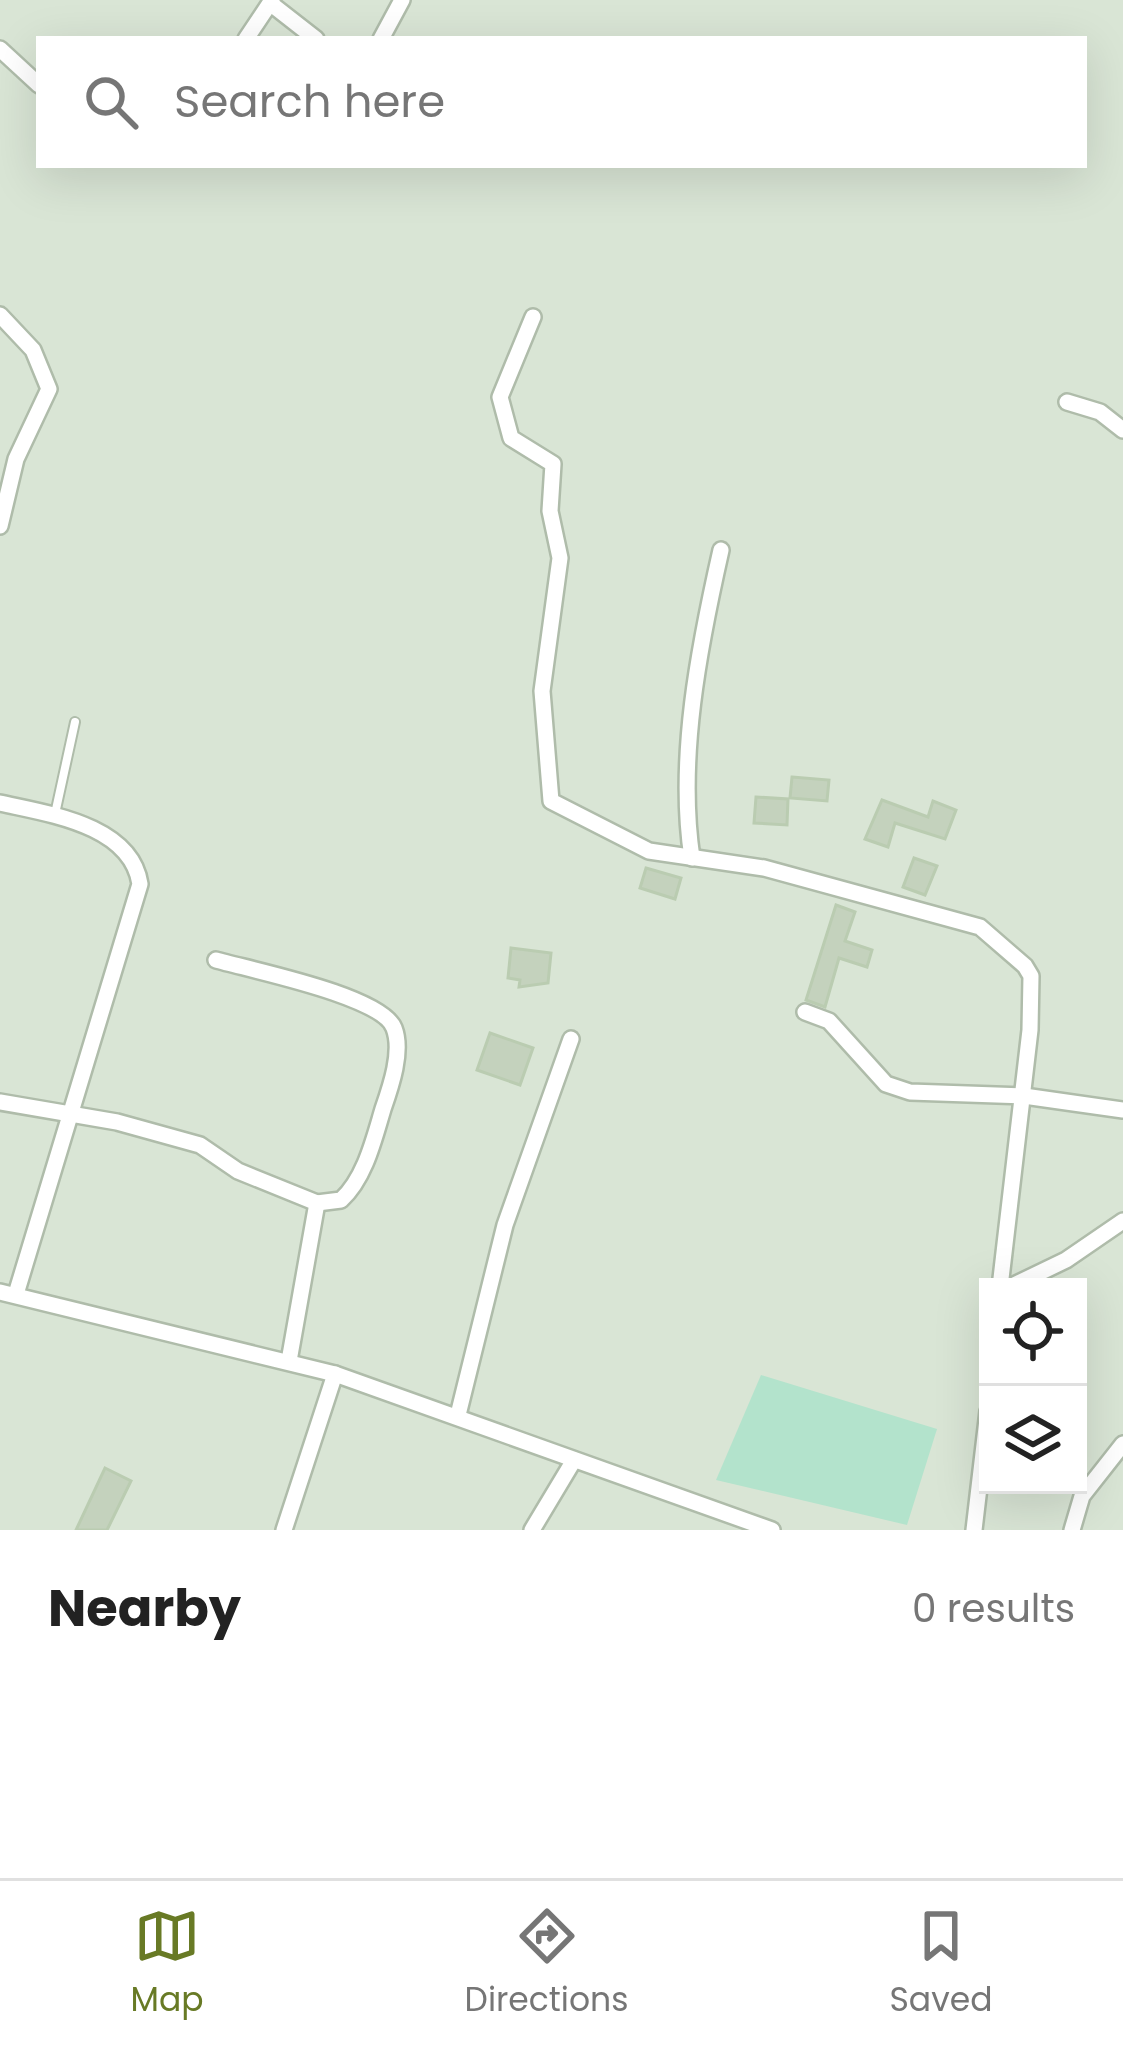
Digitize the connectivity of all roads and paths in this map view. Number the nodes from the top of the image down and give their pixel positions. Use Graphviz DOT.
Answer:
graph roads {
  1 [pos="402,0"];
  2 [pos="271,2"];
  3 [pos="248,36"];
  4 [pos="312,36"];
  5 [pos="383,36"];
  6 [pos="0,50"];
  7 [pos="36,82"];
  8 [pos="0,315"];
  9 [pos="533,317"];
  10 [pos="1067,402"];
  11 [pos="1123,430"];
  12 [pos="0,526"];
  13 [pos="721,550"];
  14 [pos="75,722"];
  15 [pos="0,802"];
  16 [pos="55,816"];
  17 [pos="692,858"];
  18 [pos="216,960"];
  19 [pos="805,1012"];
  20 [pos="571,1039"];
  21 [pos="1024,1096"];
  22 [pos="0,1102"];
  23 [pos="1123,1109"];
  24 [pos="70,1117"];
  25 [pos="317,1203"];
  26 [pos="1123,1221"];
  27 [pos="1001,1278"];
  28 [pos="1028,1278"];
  29 [pos="8,1293"];
  30 [pos="289,1361"];
  31 [pos="335,1374"];
  32 [pos="458,1415"];
  33 [pos="1123,1444"];
  34 [pos="574,1460"];
  35 [pos="979,1488"];
  36 [pos="284,1530"];
  37 [pos="532,1530"];
  38 [pos="772,1530"];
  39 [pos="974,1530"];
  40 [pos="1072,1530"];
  1 -- 5 [label="street"];
  2 -- 3 [label="street"];
  2 -- 4 [label="street"];
  6 -- 7 [label="street"];
  8 -- 12 [label="street"];
  9 -- 17 [label="street"];
  10 -- 11 [label="street"];
  13 -- 17 [label="street"];
  14 -- 16 [label="lane"];
  15 -- 16 [label="street"];
  16 -- 24 [label="street"];
  17 -- 21 [label="street"];
  18 -- 25 [label="street"];
  19 -- 21 [label="street"];
  20 -- 32 [label="street"];
  21 -- 23 [label="street"];
  21 -- 27 [label="street"];
  22 -- 24 [label="street"];
  24 -- 25 [label="street"];
  24 -- 29 [label="street"];
  25 -- 30 [label="street"];
  26 -- 28 [label="street"];
  29 -- 30 [label="street"];
  30 -- 31 [label="street"];
  31 -- 32 [label="street"];
  31 -- 36 [label="street"];
  32 -- 34 [label="street"];
  33 -- 40 [label="street"];
  34 -- 37 [label="street"];
  34 -- 38 [label="street"];
  35 -- 39 [label="street"];
}
